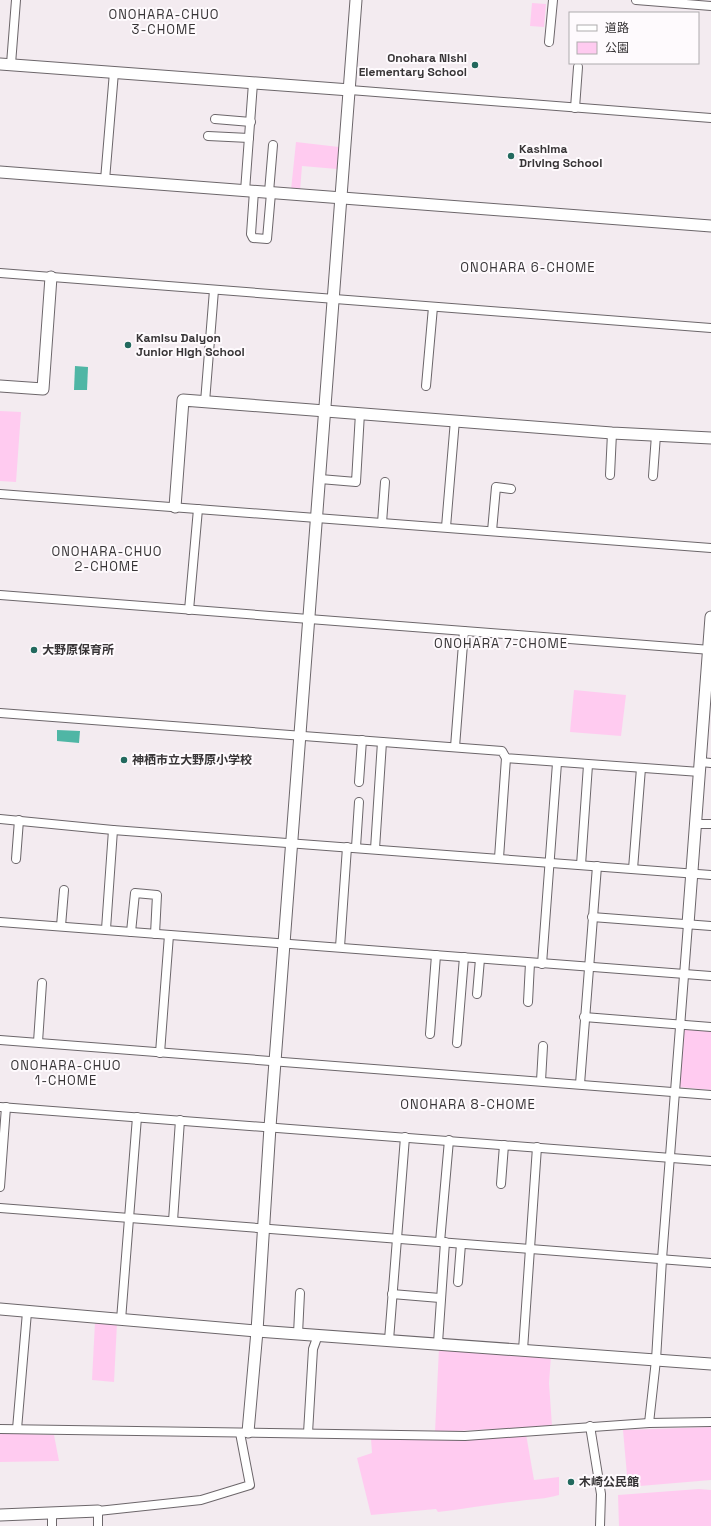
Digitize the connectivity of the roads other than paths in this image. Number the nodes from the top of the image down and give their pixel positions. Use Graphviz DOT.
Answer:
graph roads {
  1 [pos="16,0"];
  2 [pos="356,0"];
  3 [pos="553,0"];
  4 [pos="636,0"];
  5 [pos="711,6"];
  6 [pos="549,42"];
  7 [pos="5,64"];
  8 [pos="578,67"];
  9 [pos="114,72"];
  10 [pos="254,83"];
  11 [pos="350,90"];
  12 [pos="575,108"];
  13 [pos="711,118"];
  14 [pos="215,119"];
  15 [pos="251,122"];
  16 [pos="208,136"];
  17 [pos="249,138"];
  18 [pos="273,145"];
  19 [pos="0,172"];
  20 [pos="105,180"];
  21 [pos="250,191"];
  22 [pos="270,192"];
  23 [pos="341,198"];
  24 [pos="711,226"];
  25 [pos="0,273"];
  26 [pos="51,277"];
  27 [pos="214,290"];
  28 [pos="334,299"];
  29 [pos="433,307"];
  30 [pos="711,328"];
  31 [pos="0,386"];
  32 [pos="426,386"];
  33 [pos="205,402"];
  34 [pos="326,411"];
  35 [pos="360,413"];
  36 [pos="455,420"];
  37 [pos="612,433"];
  38 [pos="656,436"];
  39 [pos="711,438"];
  40 [pos="610,475"];
  41 [pos="652,476"];
  42 [pos="320,479"];
  43 [pos="385,482"];
  44 [pos="511,489"];
  45 [pos="0,494"];
  46 [pos="175,507"];
  47 [pos="198,509"];
  48 [pos="316,518"];
  49 [pos="382,522"];
  50 [pos="446,527"];
  51 [pos="492,531"];
  52 [pos="711,548"];
  53 [pos="0,596"];
  54 [pos="189,610"];
  55 [pos="711,617"];
  56 [pos="310,619"];
  57 [pos="464,631"];
  58 [pos="710,649"];
  59 [pos="0,713"];
  60 [pos="301,736"];
  61 [pos="362,740"];
  62 [pos="382,742"];
  63 [pos="455,747"];
  64 [pos="506,758"];
  65 [pos="557,763"];
  66 [pos="588,765"];
  67 [pos="704,765"];
  68 [pos="641,768"];
  69 [pos="359,782"];
  70 [pos="359,802"];
  71 [pos="0,819"];
  72 [pos="19,820"];
  73 [pos="696,824"];
  74 [pos="711,824"];
  75 [pos="113,830"];
  76 [pos="292,843"];
  77 [pos="352,847"];
  78 [pos="375,849"];
  79 [pos="499,858"];
  80 [pos="16,859"];
  81 [pos="551,863"];
  82 [pos="581,865"];
  83 [pos="597,866"];
  84 [pos="632,869"];
  85 [pos="692,873"];
  86 [pos="711,875"];
  87 [pos="64,890"];
  88 [pos="592,917"];
  89 [pos="0,922"];
  90 [pos="688,924"];
  91 [pos="61,926"];
  92 [pos="711,926"];
  93 [pos="106,929"];
  94 [pos="131,932"];
  95 [pos="155,934"];
  96 [pos="169,935"];
  97 [pos="285,944"];
  98 [pos="340,947"];
  99 [pos="436,955"];
  100 [pos="464,957"];
  101 [pos="480,959"];
  102 [pos="530,963"];
  103 [pos="542,964"];
  104 [pos="589,967"];
  105 [pos="685,974"];
  106 [pos="711,976"];
  107 [pos="42,983"];
  108 [pos="477,994"];
  109 [pos="528,1002"];
  110 [pos="584,1017"];
  111 [pos="680,1025"];
  112 [pos="711,1027"];
  113 [pos="430,1034"];
  114 [pos="0,1040"];
  115 [pos="38,1042"];
  116 [pos="457,1043"];
  117 [pos="543,1046"];
  118 [pos="160,1053"];
  119 [pos="276,1061"];
  120 [pos="541,1081"];
  121 [pos="580,1084"];
  122 [pos="675,1092"];
  123 [pos="711,1095"];
  124 [pos="3,1107"];
  125 [pos="137,1117"];
  126 [pos="180,1120"];
  127 [pos="270,1127"];
  128 [pos="405,1137"];
  129 [pos="449,1140"];
  130 [pos="504,1145"];
  131 [pos="537,1147"];
  132 [pos="670,1158"];
  133 [pos="711,1161"];
  134 [pos="502,1184"];
  135 [pos="0,1187"];
  136 [pos="0,1208"];
  137 [pos="130,1218"];
  138 [pos="173,1221"];
  139 [pos="264,1228"];
  140 [pos="397,1239"];
  141 [pos="442,1242"];
  142 [pos="461,1244"];
  143 [pos="530,1249"];
  144 [pos="662,1259"];
  145 [pos="711,1263"];
  146 [pos="458,1282"];
  147 [pos="300,1293"];
  148 [pos="392,1294"];
  149 [pos="440,1298"];
  150 [pos="0,1309"];
  151 [pos="27,1312"];
  152 [pos="121,1320"];
  153 [pos="257,1331"];
  154 [pos="298,1334"];
  155 [pos="318,1335"];
  156 [pos="389,1340"];
  157 [pos="438,1343"];
  158 [pos="523,1350"];
  159 [pos="656,1360"];
  160 [pos="711,1364"];
  161 [pos="711,1422"];
  162 [pos="649,1423"];
  163 [pos="590,1426"];
  164 [pos="0,1429"];
  165 [pos="17,1429"];
  166 [pos="244,1433"];
  167 [pos="308,1433"];
  168 [pos="98,1512"];
  169 [pos="52,1513"];
  170 [pos="0,1515"];
  171 [pos="52,1526"];
  172 [pos="98,1526"];
  173 [pos="600,1526"];
  1 -- 7 [label="street"];
  2 -- 11 [label="street"];
  3 -- 6 [label="street"];
  4 -- 5 [label="street"];
  7 -- 9 [label="street"];
  8 -- 12 [label="street"];
  9 -- 10 [label="street"];
  9 -- 20 [label="street"];
  10 -- 11 [label="street"];
  10 -- 15 [label="street"];
  11 -- 12 [label="street"];
  11 -- 23 [label="street"];
  12 -- 13 [label="street"];
  14 -- 15 [label="street"];
  15 -- 17 [label="street"];
  16 -- 17 [label="street"];
  17 -- 21 [label="street"];
  18 -- 22 [label="street"];
  19 -- 20 [label="street"];
  20 -- 21 [label="street"];
  21 -- 22 [label="street"];
  21 -- 22 [label="street"];
  22 -- 23 [label="street"];
  23 -- 24 [label="street"];
  23 -- 28 [label="street"];
  25 -- 26 [label="street"];
  26 -- 27 [label="street"];
  26 -- 31 [label="street"];
  27 -- 28 [label="street"];
  27 -- 33 [label="street"];
  28 -- 29 [label="street"];
  28 -- 34 [label="street"];
  29 -- 30 [label="street"];
  29 -- 32 [label="street"];
  33 -- 34 [label="street"];
  33 -- 46 [label="street"];
  34 -- 35 [label="street"];
  34 -- 42 [label="street"];
  35 -- 36 [label="street"];
  35 -- 42 [label="street"];
  36 -- 37 [label="street"];
  36 -- 50 [label="street"];
  37 -- 38 [label="street"];
  37 -- 40 [label="street"];
  38 -- 39 [label="street"];
  38 -- 41 [label="street"];
  42 -- 48 [label="street"];
  43 -- 49 [label="street"];
  44 -- 51 [label="street"];
  45 -- 46 [label="street"];
  46 -- 47 [label="street"];
  47 -- 48 [label="street"];
  47 -- 54 [label="street"];
  48 -- 49 [label="street"];
  48 -- 56 [label="street"];
  49 -- 50 [label="street"];
  50 -- 51 [label="street"];
  51 -- 52 [label="street"];
  53 -- 54 [label="street"];
  54 -- 56 [label="street"];
  55 -- 58 [label="street"];
  56 -- 57 [label="street"];
  56 -- 60 [label="street"];
  57 -- 58 [label="street"];
  57 -- 63 [label="street"];
  58 -- 67 [label="street"];
  59 -- 60 [label="street"];
  60 -- 61 [label="street"];
  60 -- 76 [label="street"];
  61 -- 62 [label="street"];
  61 -- 69 [label="street"];
  62 -- 63 [label="street"];
  62 -- 78 [label="street"];
  63 -- 64 [label="street"];
  64 -- 65 [label="street"];
  64 -- 79 [label="street"];
  65 -- 66 [label="street"];
  65 -- 81 [label="street"];
  66 -- 68 [label="street"];
  66 -- 82 [label="street"];
  67 -- 68 [label="street"];
  67 -- 73 [label="street"];
  68 -- 84 [label="street"];
  70 -- 77 [label="street"];
  71 -- 72 [label="street"];
  72 -- 75 [label="street"];
  72 -- 80 [label="street"];
  73 -- 74 [label="street"];
  73 -- 85 [label="street"];
  75 -- 76 [label="street"];
  75 -- 93 [label="street"];
  76 -- 77 [label="street"];
  76 -- 97 [label="street"];
  77 -- 78 [label="street"];
  77 -- 98 [label="street"];
  78 -- 79 [label="street"];
  79 -- 81 [label="street"];
  81 -- 82 [label="street"];
  81 -- 103 [label="street"];
  82 -- 83 [label="street"];
  83 -- 84 [label="street"];
  83 -- 88 [label="street"];
  84 -- 85 [label="street"];
  85 -- 86 [label="street"];
  85 -- 90 [label="street"];
  87 -- 91 [label="street"];
  88 -- 90 [label="street"];
  88 -- 104 [label="street"];
  89 -- 91 [label="street"];
  90 -- 92 [label="street"];
  90 -- 105 [label="street"];
  91 -- 93 [label="street"];
  93 -- 94 [label="street"];
  94 -- 95 [label="street"];
  94 -- 95 [label="street"];
  95 -- 96 [label="street"];
  96 -- 97 [label="street"];
  96 -- 118 [label="street"];
  97 -- 98 [label="street"];
  97 -- 119 [label="street"];
  98 -- 99 [label="street"];
  99 -- 100 [label="street"];
  99 -- 113 [label="street"];
  100 -- 101 [label="street"];
  100 -- 116 [label="street"];
  101 -- 102 [label="street"];
  101 -- 108 [label="street"];
  102 -- 103 [label="street"];
  102 -- 109 [label="street"];
  103 -- 104 [label="street"];
  104 -- 105 [label="street"];
  104 -- 110 [label="street"];
  105 -- 106 [label="street"];
  105 -- 111 [label="street"];
  107 -- 115 [label="street"];
  110 -- 111 [label="street"];
  110 -- 121 [label="street"];
  111 -- 112 [label="street"];
  111 -- 122 [label="street"];
  114 -- 115 [label="street"];
  115 -- 118 [label="street"];
  117 -- 120 [label="street"];
  118 -- 119 [label="street"];
  119 -- 120 [label="street"];
  119 -- 127 [label="street"];
  120 -- 121 [label="street"];
  121 -- 122 [label="street"];
  122 -- 123 [label="street"];
  122 -- 132 [label="street"];
  124 -- 125 [label="street"];
  124 -- 135 [label="street"];
  125 -- 126 [label="street"];
  125 -- 137 [label="street"];
  126 -- 127 [label="street"];
  126 -- 138 [label="street"];
  127 -- 128 [label="street"];
  127 -- 139 [label="street"];
  128 -- 129 [label="street"];
  128 -- 140 [label="street"];
  129 -- 130 [label="street"];
  129 -- 141 [label="street"];
  130 -- 131 [label="street"];
  130 -- 134 [label="street"];
  131 -- 132 [label="street"];
  131 -- 143 [label="street"];
  132 -- 133 [label="street"];
  132 -- 144 [label="street"];
  136 -- 137 [label="street"];
  137 -- 138 [label="street"];
  137 -- 152 [label="street"];
  138 -- 139 [label="street"];
  139 -- 140 [label="street"];
  139 -- 153 [label="street"];
  140 -- 141 [label="street"];
  140 -- 148 [label="street"];
  141 -- 142 [label="street"];
  141 -- 149 [label="street"];
  142 -- 143 [label="street"];
  142 -- 146 [label="street"];
  143 -- 144 [label="street"];
  143 -- 158 [label="street"];
  144 -- 145 [label="street"];
  144 -- 159 [label="street"];
  147 -- 154 [label="street"];
  148 -- 149 [label="street"];
  148 -- 156 [label="street"];
  149 -- 157 [label="street"];
  150 -- 151 [label="street"];
  151 -- 152 [label="street"];
  151 -- 165 [label="street"];
  152 -- 153 [label="street"];
  153 -- 154 [label="street"];
  153 -- 166 [label="street"];
  154 -- 155 [label="street"];
  155 -- 156 [label="street"];
  155 -- 167 [label="street"];
  156 -- 157 [label="street"];
  157 -- 158 [label="street"];
  158 -- 159 [label="street"];
  159 -- 160 [label="street"];
  159 -- 162 [label="street"];
  161 -- 162 [label="street"];
  162 -- 163 [label="street"];
  163 -- 167 [label="street"];
  163 -- 173 [label="street"];
  164 -- 165 [label="street"];
  165 -- 166 [label="street"];
  166 -- 167 [label="street"];
  166 -- 168 [label="street"];
  168 -- 169 [label="street"];
  168 -- 172 [label="street"];
  169 -- 170 [label="street"];
  169 -- 171 [label="street"];
}
